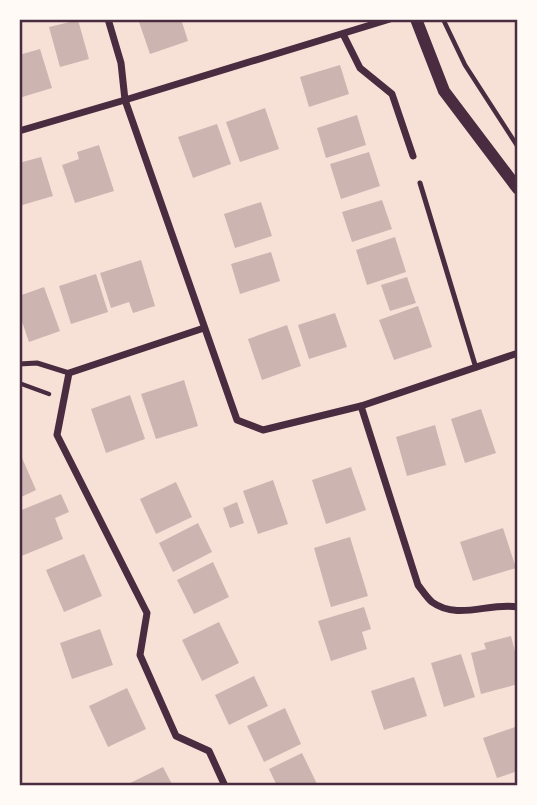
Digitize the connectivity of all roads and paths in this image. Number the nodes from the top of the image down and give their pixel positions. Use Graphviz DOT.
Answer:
graph roads {
  1 [pos="108,19"];
  2 [pos="390,19"];
  3 [pos="416,19"];
  4 [pos="443,19"];
  5 [pos="343,34"];
  6 [pos="125,100"];
  7 [pos="19,131"];
  8 [pos="516,138"];
  9 [pos="518,146"];
  10 [pos="413,156"];
  11 [pos="513,174"];
  12 [pos="421,183"];
  13 [pos="518,189"];
  14 [pos="204,328"];
  15 [pos="518,353"];
  16 [pos="19,364"];
  17 [pos="476,368"];
  18 [pos="69,373"];
  19 [pos="19,383"];
  20 [pos="64,398"];
  21 [pos="361,406"];
  22 [pos="518,607"];
  23 [pos="225,786"];
  1 -- 6 [label="street"];
  2 -- 5 [label="street"];
  3 -- 11 [label="street"];
  4 -- 8 [label="path"];
  5 -- 6 [label="street"];
  5 -- 10 [label="street"];
  6 -- 7 [label="street"];
  6 -- 14 [label="street"];
  8 -- 9 [label="path"];
  11 -- 13 [label="street"];
  12 -- 17 [label="lane"];
  14 -- 18 [label="street"];
  14 -- 21 [label="street"];
  15 -- 17 [label="street"];
  16 -- 18 [label="lane"];
  17 -- 21 [label="street"];
  18 -- 20 [label="street"];
  19 -- 20 [label="path"];
  20 -- 23 [label="street"];
  21 -- 22 [label="street"];
}
